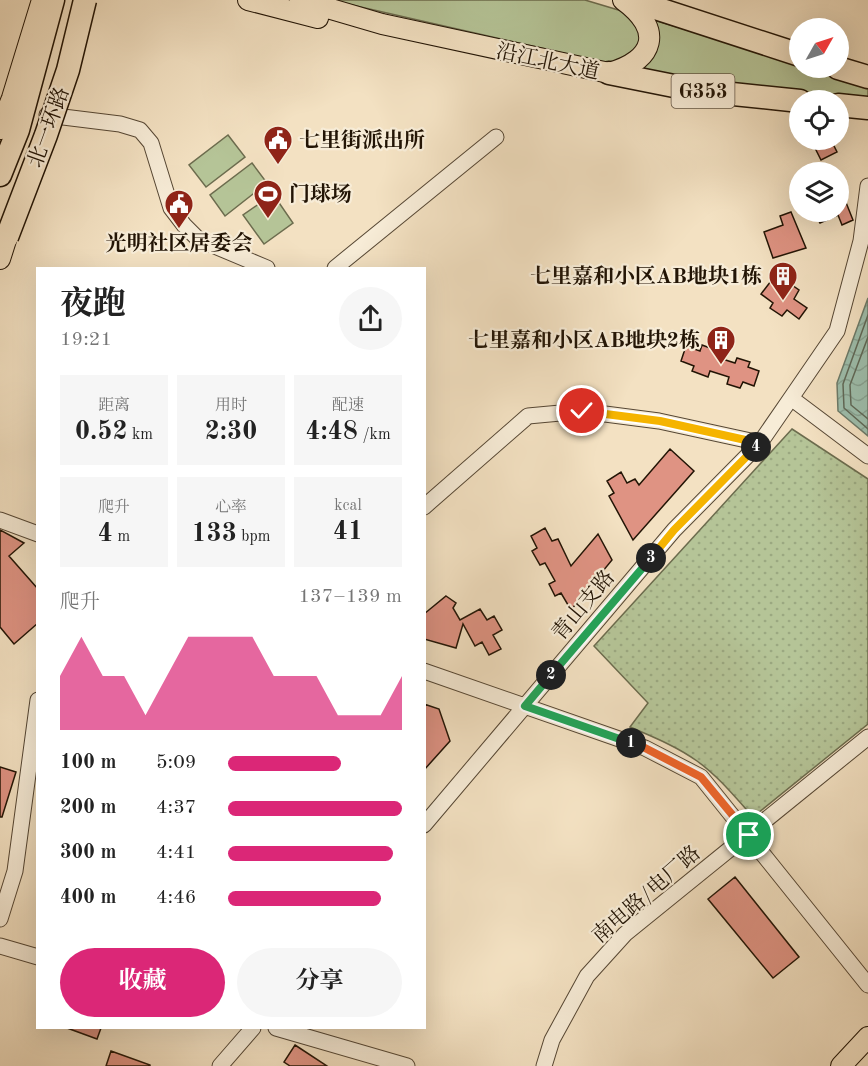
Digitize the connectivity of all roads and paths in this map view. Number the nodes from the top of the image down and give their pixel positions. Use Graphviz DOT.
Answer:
graph roads {
  1 [pos="42,0"];
  2 [pos="53,0"];
  3 [pos="80,0"];
  4 [pos="85,0"];
  5 [pos="248,0"];
  6 [pos="300,0"];
  7 [pos="623,0"];
  8 [pos="631,0"];
  9 [pos="496,50"];
  10 [pos="789,51"];
  11 [pos="849,71"];
  12 [pos="609,73"];
  13 [pos="868,77"];
  14 [pos="789,99"];
  15 [pos="849,106"];
  16 [pos="868,108"];
  17 [pos="47,114"];
  18 [pos="0,129"];
  19 [pos="496,137"];
  20 [pos="0,175"];
  21 [pos="868,186"];
  22 [pos="2,241"];
  23 [pos="864,242"];
  24 [pos="0,259"];
  25 [pos="265,267"];
  26 [pos="336,267"];
  27 [pos="791,398"];
  28 [pos="759,443"];
  29 [pos="868,456"];
  30 [pos="426,505"];
  31 [pos="0,520"];
  32 [pos="36,533"];
  33 [pos="426,672"];
  34 [pos="525,706"];
  35 [pos="36,715"];
  36 [pos="868,737"];
  37 [pos="426,823"];
  38 [pos="749,835"];
  39 [pos="0,919"];
  40 [pos="0,946"];
  41 [pos="36,956"];
  42 [pos="868,985"];
  43 [pos="252,1029"];
  44 [pos="279,1029"];
  45 [pos="868,1037"];
  46 [pos="868,1055"];
  47 [pos="220,1066"];
  48 [pos="407,1066"];
  49 [pos="544,1066"];
  50 [pos="841,1066"];
  51 [pos="857,1066"];
  1 -- 18 [label="main road"];
  2 -- 20 [label="highway, 北一环路"];
  3 -- 17 [label="main road"];
  4 -- 22 [label="highway, 北一环路, bridge"];
  5 -- 9 [label="main road"];
  6 -- 9 [label="main road, 沿江北大道"];
  7 -- 12 [label="main road"];
  8 -- 10 [label="highway"];
  9 -- 12 [label="main road, 沿江北大道"];
  11 -- 13 [label="highway"];
  12 -- 14 [label="highway, 沿江北大道 / G353"];
  15 -- 16 [label="highway"];
  17 -- 22 [label="main road"];
  17 -- 25 [label="street"];
  19 -- 26 [label="street"];
  21 -- 23 [label="street, 青山支路"];
  22 -- 24 [label="main road"];
  23 -- 27 [label="street, 青山支路"];
  27 -- 28 [label="street, 青山支路"];
  27 -- 29 [label="street"];
  28 -- 30 [label="street"];
  28 -- 34 [label="street, 青山支路"];
  31 -- 32 [label="street"];
  33 -- 34 [label="street"];
  34 -- 37 [label="street, 青山支路"];
  34 -- 38 [label="street"];
  35 -- 39 [label="street"];
  36 -- 38 [label="street, 南电路/电厂路"];
  38 -- 42 [label="street"];
  38 -- 49 [label="street, 南电路/电厂路"];
  40 -- 41 [label="street"];
  43 -- 47 [label="street"];
  44 -- 48 [label="street"];
  45 -- 50 [label="main road"];
  46 -- 51 [label="main road"];
}
